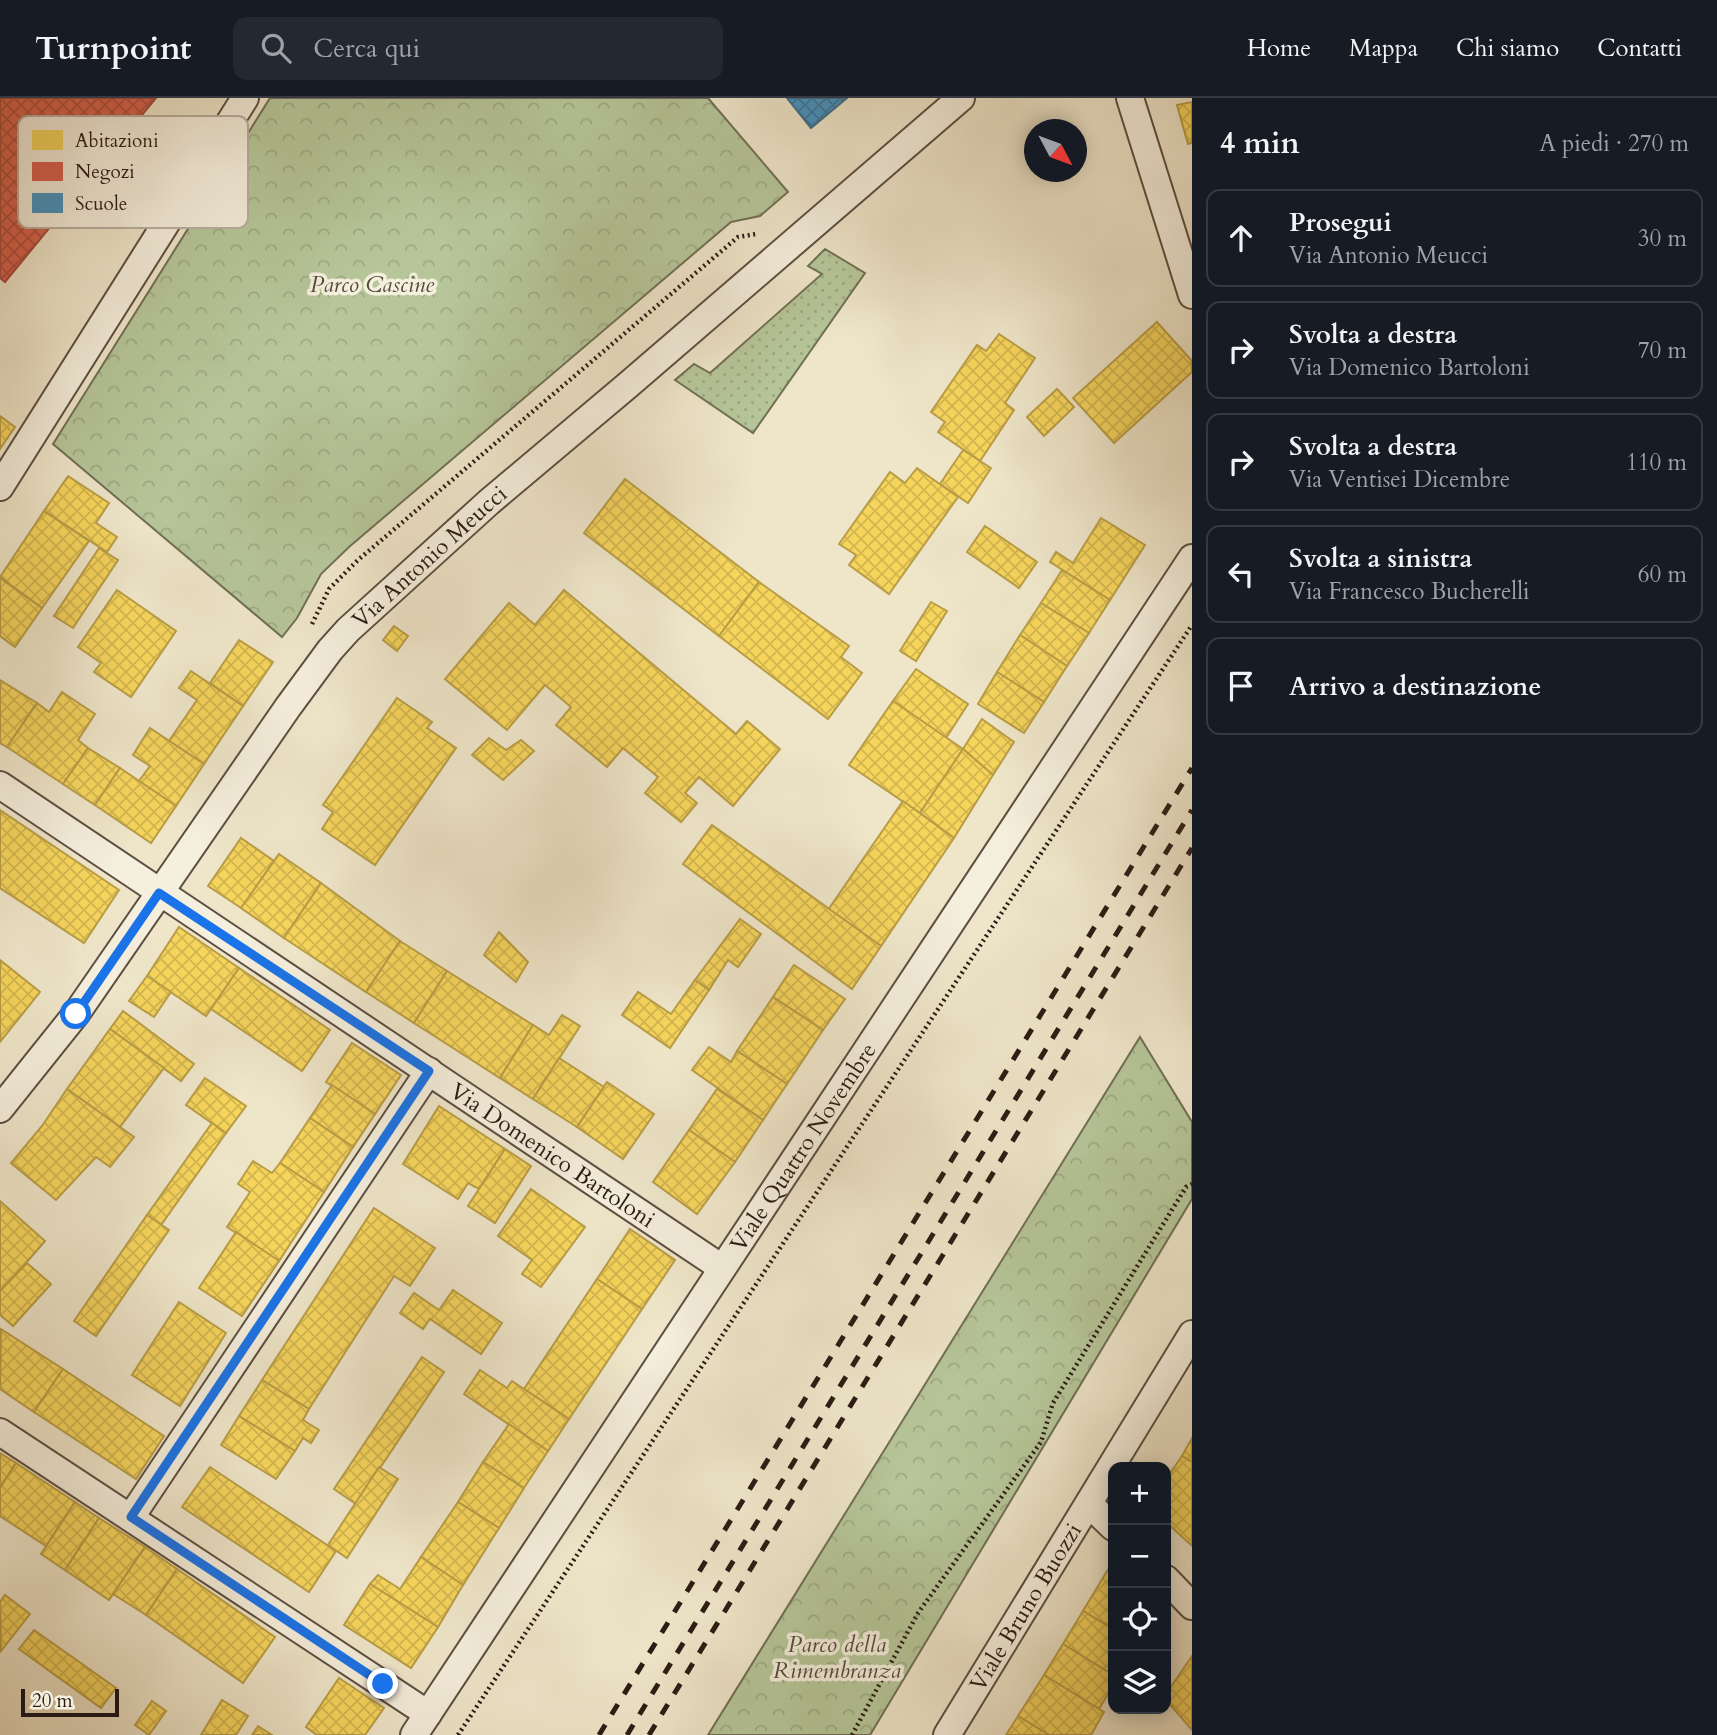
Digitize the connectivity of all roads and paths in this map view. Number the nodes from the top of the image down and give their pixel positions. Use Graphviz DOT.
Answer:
graph roads {
  1 [pos="245,98"];
  2 [pos="961,98"];
  3 [pos="1130,98"];
  4 [pos="234,116"];
  5 [pos="163,228"];
  6 [pos="1192,295"];
  7 [pos="0,487"];
  8 [pos="1192,558"];
  9 [pos="1192,625"];
  10 [pos="0,785"];
  11 [pos="159,893"];
  12 [pos="429,1071"];
  13 [pos="0,1109"];
  14 [pos="1192,1184"];
  15 [pos="722,1268"];
  16 [pos="1192,1334"];
  17 [pos="0,1432"];
  18 [pos="1089,1504"];
  19 [pos="131,1517"];
  20 [pos="1111,1525"];
  21 [pos="1171,1584"];
  22 [pos="1192,1606"];
  23 [pos="421,1725"];
  24 [pos="458,1735"];
  25 [pos="852,1735"];
  26 [pos="947,1735"];
  1 -- 4 [label="street"];
  2 -- 11 [label="street, Via Antonio Meucci"];
  3 -- 6 [label="street"];
  5 -- 7 [label="street"];
  8 -- 15 [label="street, Viale Quattro Novembre"];
  9 -- 24 [label="path"];
  10 -- 11 [label="street, Via Domenico Bartoloni"];
  11 -- 12 [label="street, Via Domenico Bartoloni"];
  11 -- 13 [label="street, Via Antonio Meucci"];
  12 -- 15 [label="street, Via Domenico Bartoloni"];
  12 -- 19 [label="street"];
  14 -- 25 [label="path"];
  15 -- 23 [label="street, Viale Quattro Novembre"];
  16 -- 18 [label="street, Viale Bruno Buozzi"];
  17 -- 19 [label="street"];
  18 -- 20 [label="street"];
  18 -- 26 [label="street, Viale Bruno Buozzi"];
  19 -- 23 [label="street"];
  21 -- 22 [label="street"];
}
